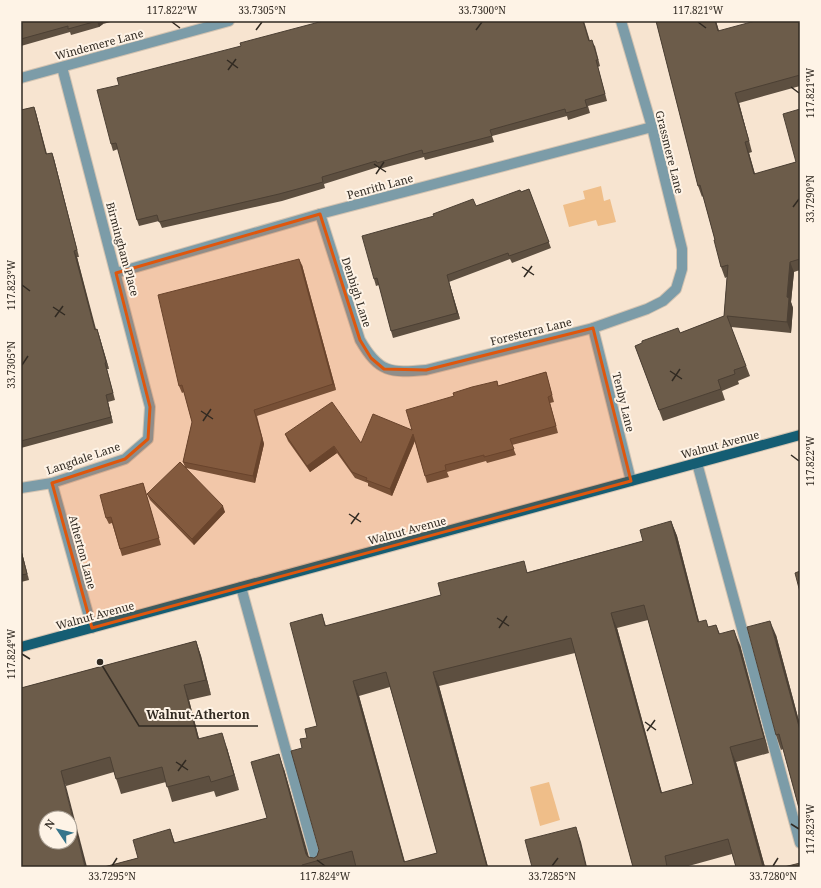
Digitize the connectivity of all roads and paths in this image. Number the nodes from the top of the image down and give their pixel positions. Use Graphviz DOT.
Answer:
graph roads {
  1 [pos="229,21"];
  2 [pos="621,21"];
  3 [pos="62,67"];
  4 [pos="21,78"];
  5 [pos="652,127"];
  6 [pos="320,214"];
  7 [pos="116,273"];
  8 [pos="676,289"];
  9 [pos="593,328"];
  10 [pos="384,369"];
  11 [pos="800,435"];
  12 [pos="148,439"];
  13 [pos="697,463"];
  14 [pos="631,481"];
  15 [pos="52,483"];
  16 [pos="21,488"];
  17 [pos="241,587"];
  18 [pos="92,628"];
  19 [pos="21,647"];
  20 [pos="800,843"];
  21 [pos="318,867"];
  1 -- 3 [label="street, Windemere Lane"];
  2 -- 5 [label="street, Grassmere Lane"];
  3 -- 4 [label="street, Windemere Lane"];
  3 -- 7 [label="street, Birmingham Place"];
  5 -- 6 [label="street, Penrith Lane"];
  5 -- 8 [label="street, Grassmere Lane"];
  6 -- 7 [label="street, Penrith Lane"];
  6 -- 10 [label="street, Denbigh Lane"];
  7 -- 12 [label="street, Birmingham Place"];
  8 -- 9 [label="street, Foresterra Lane"];
  9 -- 10 [label="street, Foresterra Lane"];
  9 -- 14 [label="street, Tenby Lane"];
  11 -- 13 [label="main road, Walnut Avenue"];
  12 -- 15 [label="street, Langdale Lane"];
  13 -- 14 [label="main road, Walnut Avenue"];
  13 -- 20 [label="street"];
  14 -- 17 [label="main road, Walnut Avenue"];
  15 -- 16 [label="street, Langdale Lane"];
  15 -- 18 [label="street, Atherton Lane"];
  17 -- 18 [label="main road, Walnut Avenue"];
  17 -- 21 [label="street"];
  18 -- 19 [label="main road, Walnut Avenue"];
}
